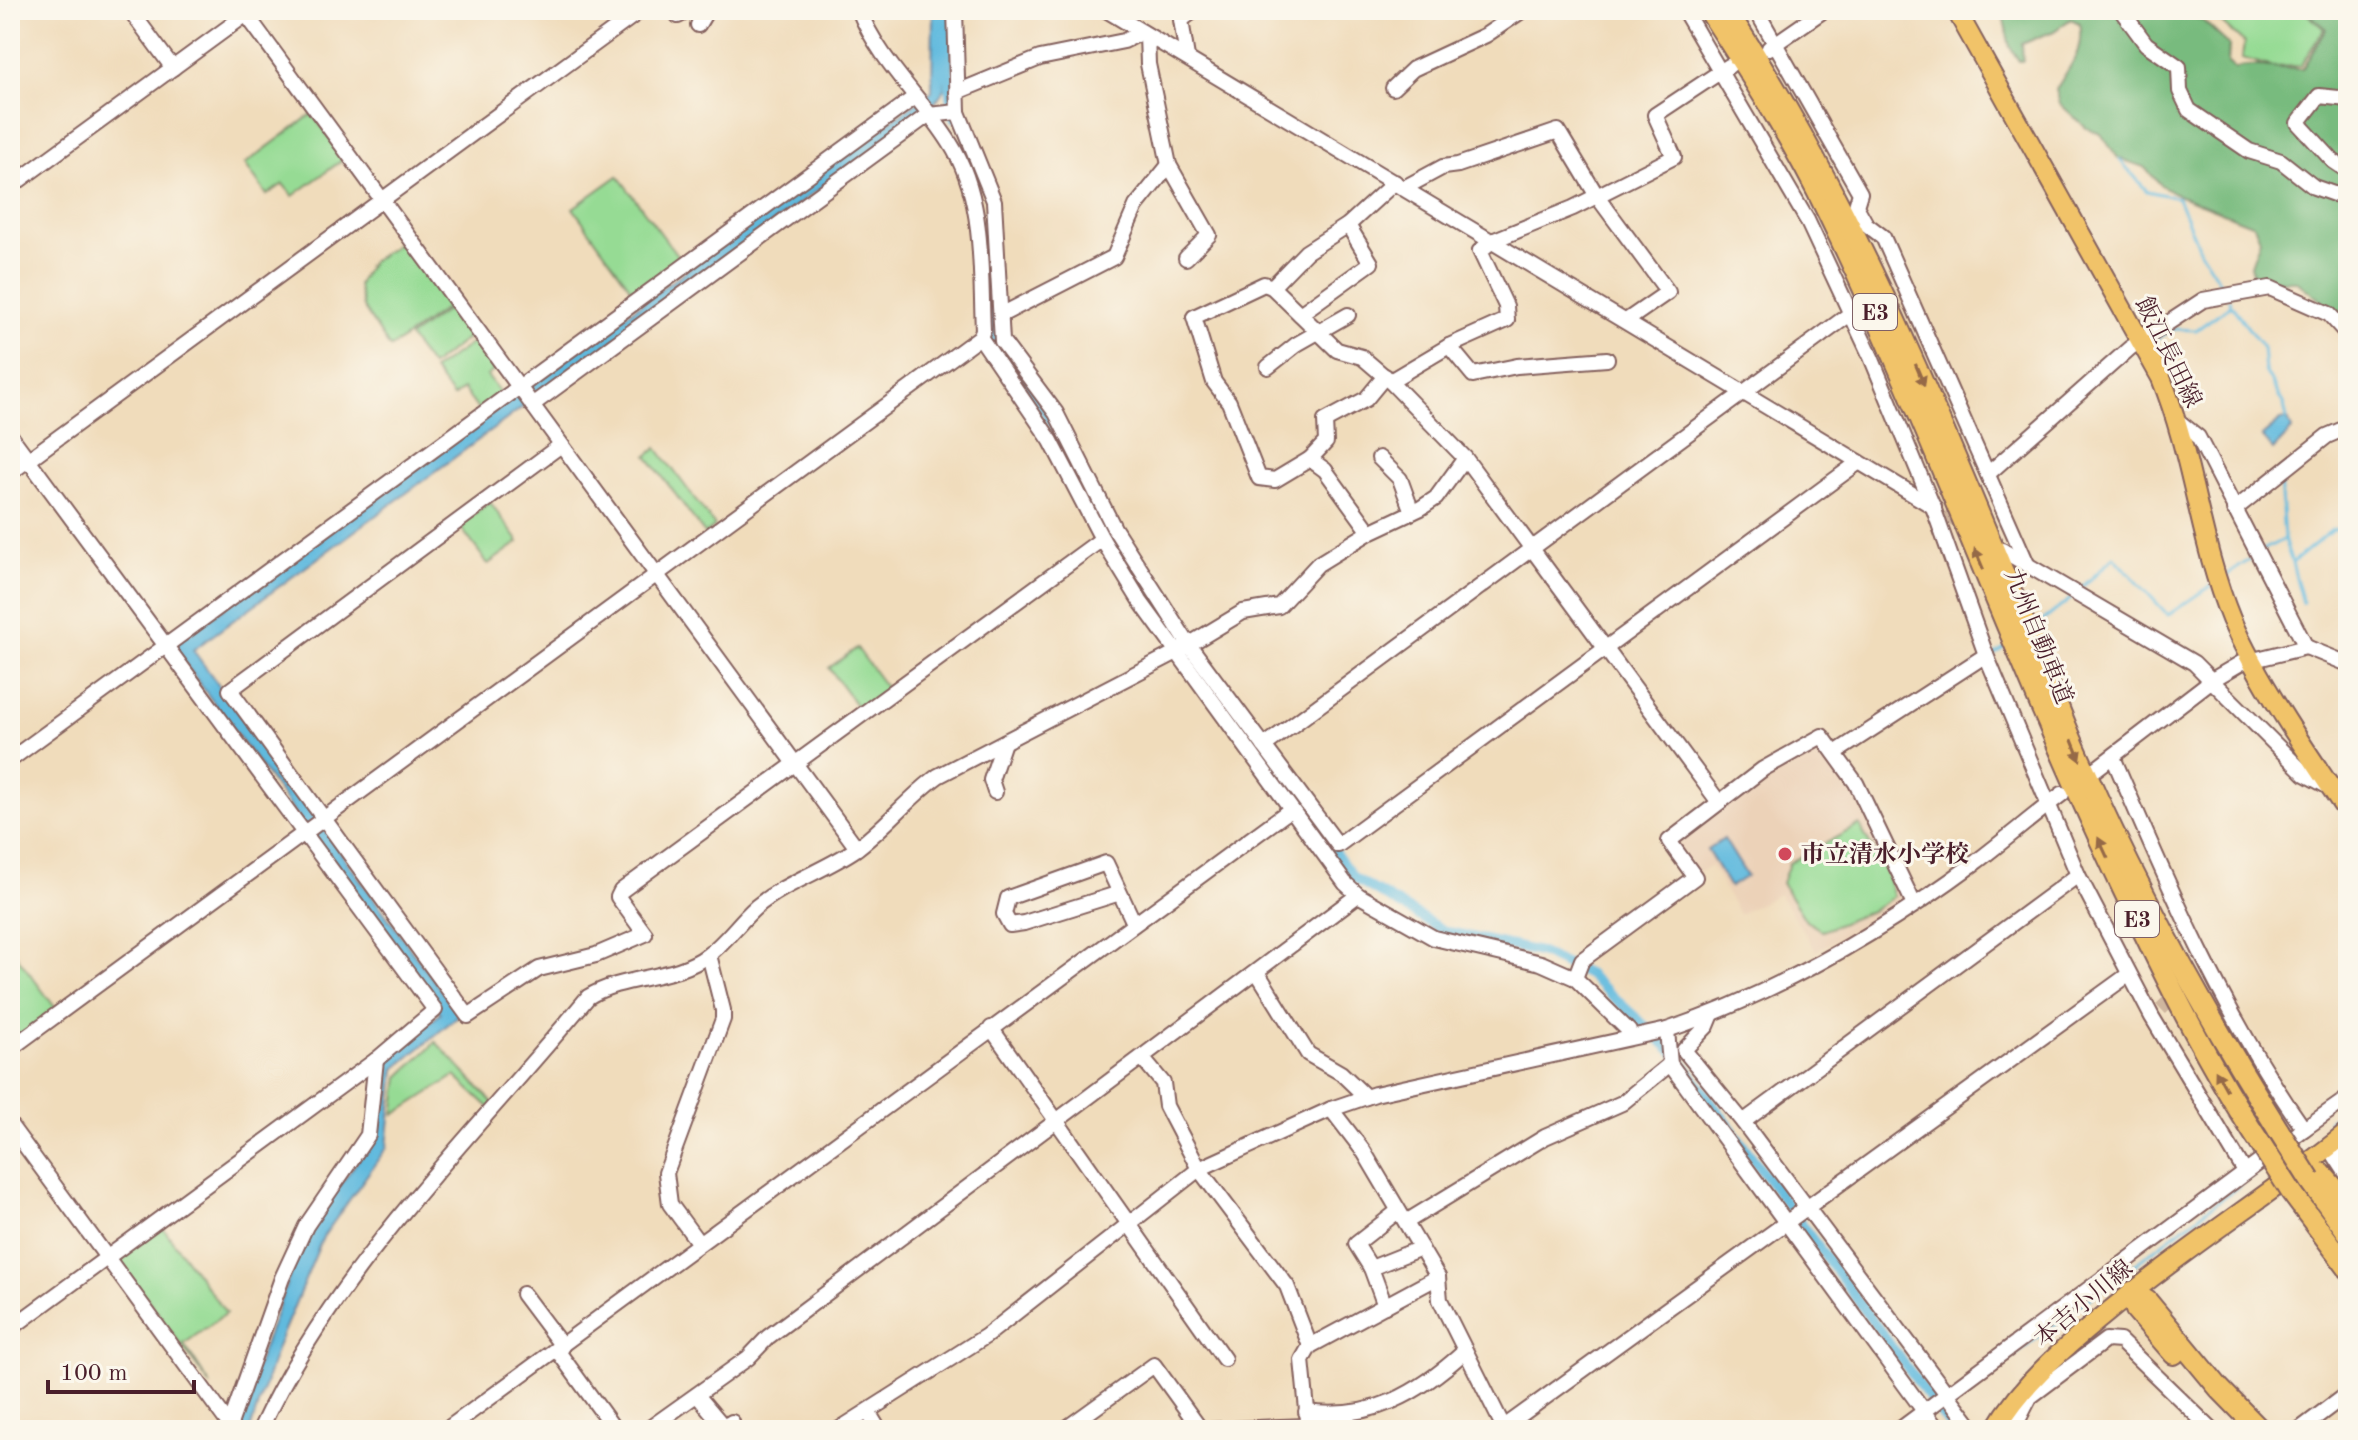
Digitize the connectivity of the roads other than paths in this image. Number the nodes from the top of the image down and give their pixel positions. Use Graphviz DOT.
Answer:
graph roads {
  1 [pos="130,10"];
  2 [pos="641,10"];
  3 [pos="674,10"];
  4 [pos="859,10"];
  5 [pos="955,10"];
  6 [pos="1106,10"];
  7 [pos="1195,10"];
  8 [pos="1523,10"];
  9 [pos="1684,10"];
  10 [pos="1709,10"];
  11 [pos="1726,10"];
  12 [pos="1756,10"];
  13 [pos="1824,10"];
  14 [pos="1956,10"];
  15 [pos="2121,10"];
  16 [pos="246,12"];
  17 [pos="699,14"];
  18 [pos="1144,33"];
  19 [pos="1773,47"];
  20 [pos="1187,57"];
  21 [pos="173,68"];
  22 [pos="1726,68"];
  23 [pos="1393,88"];
  24 [pos="957,92"];
  25 [pos="915,97"];
  26 [pos="2348,99"];
  27 [pos="943,114"];
  28 [pos="1169,165"];
  29 [pos="2348,171"];
  30 [pos="1399,185"];
  31 [pos="10,187"];
  32 [pos="1597,196"];
  33 [pos="2348,199"];
  34 [pos="382,200"];
  35 [pos="1348,225"];
  36 [pos="1492,241"];
  37 [pos="1186,258"];
  38 [pos="1272,287"];
  39 [pos="1300,314"];
  40 [pos="1850,314"];
  41 [pos="1001,315"];
  42 [pos="1348,315"];
  43 [pos="1626,321"];
  44 [pos="1319,332"];
  45 [pos="2348,335"];
  46 [pos="980,337"];
  47 [pos="2139,341"];
  48 [pos="1449,346"];
  49 [pos="1607,359"];
  50 [pos="1268,367"];
  51 [pos="1387,378"];
  52 [pos="519,387"];
  53 [pos="1742,392"];
  54 [pos="532,405"];
  55 [pos="2178,421"];
  56 [pos="2348,427"];
  57 [pos="10,435"];
  58 [pos="561,445"];
  59 [pos="1379,458"];
  60 [pos="1465,458"];
  61 [pos="1310,459"];
  62 [pos="28,460"];
  63 [pos="1859,462"];
  64 [pos="10,473"];
  65 [pos="1989,473"];
  66 [pos="1939,510"];
  67 [pos="2234,510"];
  68 [pos="1412,512"];
  69 [pos="1370,532"];
  70 [pos="1102,539"];
  71 [pos="1532,548"];
  72 [pos="2002,550"];
  73 [pos="2028,566"];
  74 [pos="657,574"];
  75 [pos="2017,627"];
  76 [pos="1189,645"];
  77 [pos="165,647"];
  78 [pos="2306,647"];
  79 [pos="1605,648"];
  80 [pos="1175,653"];
  81 [pos="1986,655"];
  82 [pos="2253,661"];
  83 [pos="2348,664"];
  84 [pos="2038,680"];
  85 [pos="2212,680"];
  86 [pos="1004,741"];
  87 [pos="1264,746"];
  88 [pos="1835,753"];
  89 [pos="2113,757"];
  90 [pos="10,760"];
  91 [pos="795,762"];
  92 [pos="2096,769"];
  93 [pos="2331,788"];
  94 [pos="995,792"];
  95 [pos="2056,799"];
  96 [pos="1718,801"];
  97 [pos="1290,810"];
  98 [pos="2348,813"];
  99 [pos="323,820"];
  100 [pos="302,834"];
  101 [pos="857,848"];
  102 [pos="2078,875"];
  103 [pos="1120,893"];
  104 [pos="1358,895"];
  105 [pos="1914,904"];
  106 [pos="1134,923"];
  107 [pos="709,955"];
  108 [pos="2209,964"];
  109 [pos="1257,972"];
  110 [pos="1577,972"];
  111 [pos="2128,975"];
  112 [pos="2194,978"];
  113 [pos="1712,1014"];
  114 [pos="991,1028"];
  115 [pos="1629,1031"];
  116 [pos="1668,1046"];
  117 [pos="10,1049"];
  118 [pos="1143,1059"];
  119 [pos="376,1060"];
  120 [pos="1366,1097"];
  121 [pos="2348,1098"];
  122 [pos="1331,1109"];
  123 [pos="1060,1122"];
  124 [pos="1743,1122"];
  125 [pos="10,1125"];
  126 [pos="2290,1129"];
  127 [pos="2343,1141"];
  128 [pos="1199,1169"];
  129 [pos="2245,1172"];
  130 [pos="2316,1176"];
  131 [pos="2348,1176"];
  132 [pos="2348,1204"];
  133 [pos="1807,1211"];
  134 [pos="2188,1215"];
  135 [pos="1402,1217"];
  136 [pos="1128,1222"];
  137 [pos="2312,1222"];
  138 [pos="1788,1224"];
  139 [pos="2210,1232"];
  140 [pos="2348,1233"];
  141 [pos="698,1242"];
  142 [pos="1421,1248"];
  143 [pos="108,1257"];
  144 [pos="1371,1268"];
  145 [pos="2348,1268"];
  146 [pos="1438,1277"];
  147 [pos="2348,1279"];
  148 [pos="2132,1292"];
  149 [pos="523,1294"];
  150 [pos="1385,1306"];
  151 [pos="10,1329"];
  152 [pos="1310,1346"];
  153 [pos="559,1348"];
  154 [pos="1465,1351"];
  155 [pos="1224,1359"];
  156 [pos="2348,1393"];
  157 [pos="697,1395"];
  158 [pos="1947,1395"];
  159 [pos="1925,1411"];
  160 [pos="868,1412"];
  161 [pos="732,1422"];
  162 [pos="1307,1423"];
  163 [pos="231,1428"];
  164 [pos="1502,1429"];
  165 [pos="260,1430"];
  166 [pos="446,1430"];
  167 [pos="615,1430"];
  168 [pos="647,1430"];
  169 [pos="838,1430"];
  170 [pos="879,1430"];
  171 [pos="1064,1430"];
  172 [pos="1201,1430"];
  173 [pos="1209,1430"];
  174 [pos="1899,1430"];
  175 [pos="1938,1430"];
  176 [pos="1974,1430"];
  177 [pos="1995,1430"];
  178 [pos="2013,1430"];
  179 [pos="2212,1430"];
  180 [pos="2244,1430"];
  181 [pos="2260,1430"];
  182 [pos="2299,1430"];
  1 -- 21 [label="street"];
  2 -- 34 [label="street"];
  3 -- 17 [label="street"];
  4 -- 25 [label="street"];
  5 -- 24 [label="street"];
  6 -- 18 [label="street"];
  7 -- 20 [label="street"];
  8 -- 23 [label="street"];
  9 -- 22 [label="street"];
  75 -- 10 [label="highway, 九州自動車道 / E3, one-way"];
  11 -- 75 [label="highway, 九州自動車道 / E3, one-way"];
  12 -- 19 [label="street"];
  13 -- 19 [label="street"];
  14 -- 47 [label="main road, 飯江長田線"];
  15 -- 33 [label="street"];
  16 -- 21 [label="street"];
  16 -- 34 [label="street"];
  18 -- 20 [label="street"];
  18 -- 24 [label="street"];
  18 -- 28 [label="street"];
  19 -- 65 [label="street"];
  20 -- 30 [label="street"];
  21 -- 31 [label="street"];
  22 -- 32 [label="street"];
  22 -- 40 [label="street"];
  24 -- 27 [label="street"];
  25 -- 27 [label="street"];
  25 -- 52 [label="street"];
  26 -- 29 [label="street"];
  27 -- 41 [label="street"];
  27 -- 46 [label="street"];
  27 -- 54 [label="street"];
  28 -- 37 [label="street"];
  28 -- 41 [label="street"];
  30 -- 32 [label="street"];
  30 -- 35 [label="street"];
  30 -- 36 [label="street"];
  32 -- 36 [label="street"];
  32 -- 43 [label="street"];
  34 -- 52 [label="street"];
  34 -- 62 [label="street"];
  35 -- 38 [label="street"];
  35 -- 39 [label="street"];
  36 -- 43 [label="street"];
  36 -- 48 [label="street"];
  38 -- 39 [label="street"];
  38 -- 61 [label="street"];
  39 -- 44 [label="street"];
  40 -- 53 [label="street"];
  40 -- 66 [label="street"];
  41 -- 76 [label="street"];
  42 -- 44 [label="street"];
  43 -- 53 [label="street"];
  44 -- 50 [label="street"];
  44 -- 51 [label="street"];
  45 -- 47 [label="street"];
  46 -- 70 [label="street"];
  46 -- 74 [label="street"];
  47 -- 55 [label="main road, 飯江長田線"];
  47 -- 65 [label="street"];
  48 -- 49 [label="street"];
  48 -- 51 [label="street"];
  51 -- 60 [label="street"];
  51 -- 61 [label="street"];
  52 -- 54 [label="street"];
  52 -- 77 [label="street"];
  53 -- 63 [label="street"];
  53 -- 71 [label="street"];
  54 -- 58 [label="street"];
  55 -- 67 [label="street"];
  55 -- 82 [label="main road, 飯江長田線"];
  56 -- 67 [label="street"];
  57 -- 62 [label="street"];
  58 -- 74 [label="street"];
  58 -- 99 [label="street"];
  59 -- 68 [label="street"];
  60 -- 68 [label="street"];
  60 -- 71 [label="street"];
  61 -- 69 [label="street"];
  62 -- 64 [label="street"];
  62 -- 77 [label="street"];
  63 -- 66 [label="street"];
  63 -- 79 [label="street"];
  65 -- 73 [label="street"];
  66 -- 81 [label="street"];
  67 -- 78 [label="street"];
  68 -- 69 [label="street"];
  69 -- 76 [label="street"];
  70 -- 80 [label="street"];
  70 -- 91 [label="street"];
  71 -- 79 [label="street"];
  71 -- 87 [label="street"];
  72 -- 73 [label="street"];
  73 -- 85 [label="street"];
  74 -- 91 [label="street"];
  74 -- 99 [label="street"];
  75 -- 84 [label="highway, 九州自動車道 / E3"];
  76 -- 80 [label="street"];
  76 -- 87 [label="street"];
  77 -- 90 [label="street"];
  77 -- 100 [label="street"];
  78 -- 82 [label="street"];
  78 -- 83 [label="street"];
  79 -- 87 [label="street"];
  79 -- 96 [label="street"];
  80 -- 86 [label="street"];
  80 -- 97 [label="street"];
  81 -- 88 [label="street"];
  81 -- 95 [label="street"];
  82 -- 85 [label="street"];
  82 -- 93 [label="main road, 飯江長田線"];
  84 -- 126 [label="highway, 九州自動車道 / E3, one-way"];
  137 -- 84 [label="highway, 九州自動車道 / E3, one-way, bridge"];
  85 -- 89 [label="street"];
  85 -- 93 [label="street"];
  86 -- 94 [label="street"];
  86 -- 101 [label="street"];
  88 -- 96 [label="street"];
  88 -- 105 [label="street"];
  89 -- 92 [label="street"];
  89 -- 108 [label="street"];
  91 -- 99 [label="street"];
  91 -- 101 [label="street"];
  93 -- 98 [label="main road, 飯江長田線"];
  95 -- 102 [label="street"];
  95 -- 105 [label="street"];
  96 -- 110 [label="street"];
  97 -- 104 [label="street"];
  97 -- 106 [label="street"];
  99 -- 100 [label="street"];
  100 -- 117 [label="street"];
  100 -- 119 [label="street"];
  101 -- 107 [label="street"];
  102 -- 111 [label="street"];
  102 -- 124 [label="street"];
  103 -- 103 [label="street"];
  103 -- 106 [label="street"];
  104 -- 109 [label="street"];
  104 -- 110 [label="street"];
  105 -- 113 [label="street"];
  106 -- 114 [label="street"];
  107 -- 141 [label="street"];
  107 -- 165 [label="street"];
  108 -- 112 [label="street"];
  108 -- 126 [label="street"];
  109 -- 118 [label="street"];
  109 -- 120 [label="street"];
  110 -- 115 [label="street"];
  111 -- 129 [label="street"];
  111 -- 133 [label="street"];
  113 -- 116 [label="street"];
  113 -- 124 [label="street"];
  114 -- 123 [label="street"];
  114 -- 141 [label="street"];
  116 -- 120 [label="street"];
  116 -- 135 [label="street"];
  116 -- 138 [label="street"];
  118 -- 123 [label="street"];
  118 -- 128 [label="street"];
  119 -- 143 [label="street"];
  119 -- 163 [label="street"];
  120 -- 122 [label="street"];
  121 -- 126 [label="street"];
  122 -- 128 [label="street"];
  122 -- 135 [label="street"];
  123 -- 136 [label="street"];
  123 -- 157 [label="street"];
  124 -- 133 [label="street"];
  125 -- 143 [label="street"];
  126 -- 129 [label="street"];
  126 -- 130 [label="highway, 九州自動車道 / E3, bridge"];
  127 -- 131 [label="street"];
  127 -- 139 [label="main road, 本吉小川線"];
  128 -- 136 [label="street"];
  128 -- 152 [label="street"];
  129 -- 134 [label="street"];
  130 -- 132 [label="highway"];
  130 -- 140 [label="highway, 九州自動車道 / E3"];
  133 -- 138 [label="street"];
  133 -- 158 [label="street"];
  134 -- 139 [label="street"];
  134 -- 158 [label="street"];
  135 -- 142 [label="street"];
  135 -- 144 [label="street"];
  136 -- 155 [label="street"];
  136 -- 160 [label="street"];
  137 -- 145 [label="highway, 九州自動車道 / E3"];
  137 -- 147 [label="highway"];
  138 -- 159 [label="street"];
  138 -- 164 [label="street"];
  139 -- 148 [label="main road, 本吉小川線"];
  141 -- 153 [label="street"];
  142 -- 144 [label="street"];
  142 -- 146 [label="street"];
  143 -- 151 [label="street"];
  143 -- 163 [label="street"];
  144 -- 150 [label="street"];
  146 -- 150 [label="street"];
  146 -- 154 [label="street"];
  148 -- 177 [label="main road, 本吉小川線"];
  148 -- 180 [label="highway"];
  148 -- 181 [label="highway"];
  149 -- 153 [label="street"];
  150 -- 152 [label="street"];
  152 -- 162 [label="street"];
  153 -- 166 [label="street"];
  153 -- 167 [label="street"];
  154 -- 162 [label="street"];
  154 -- 164 [label="street"];
  156 -- 182 [label="street"];
  157 -- 161 [label="street"];
  157 -- 168 [label="street"];
  158 -- 159 [label="street"];
  158 -- 176 [label="street"];
  159 -- 174 [label="street"];
  159 -- 175 [label="street"];
  160 -- 169 [label="street"];
  160 -- 170 [label="street"];
  162 -- 173 [label="street"];
  171 -- 172 [label="street"];
  178 -- 179 [label="street"];
}
